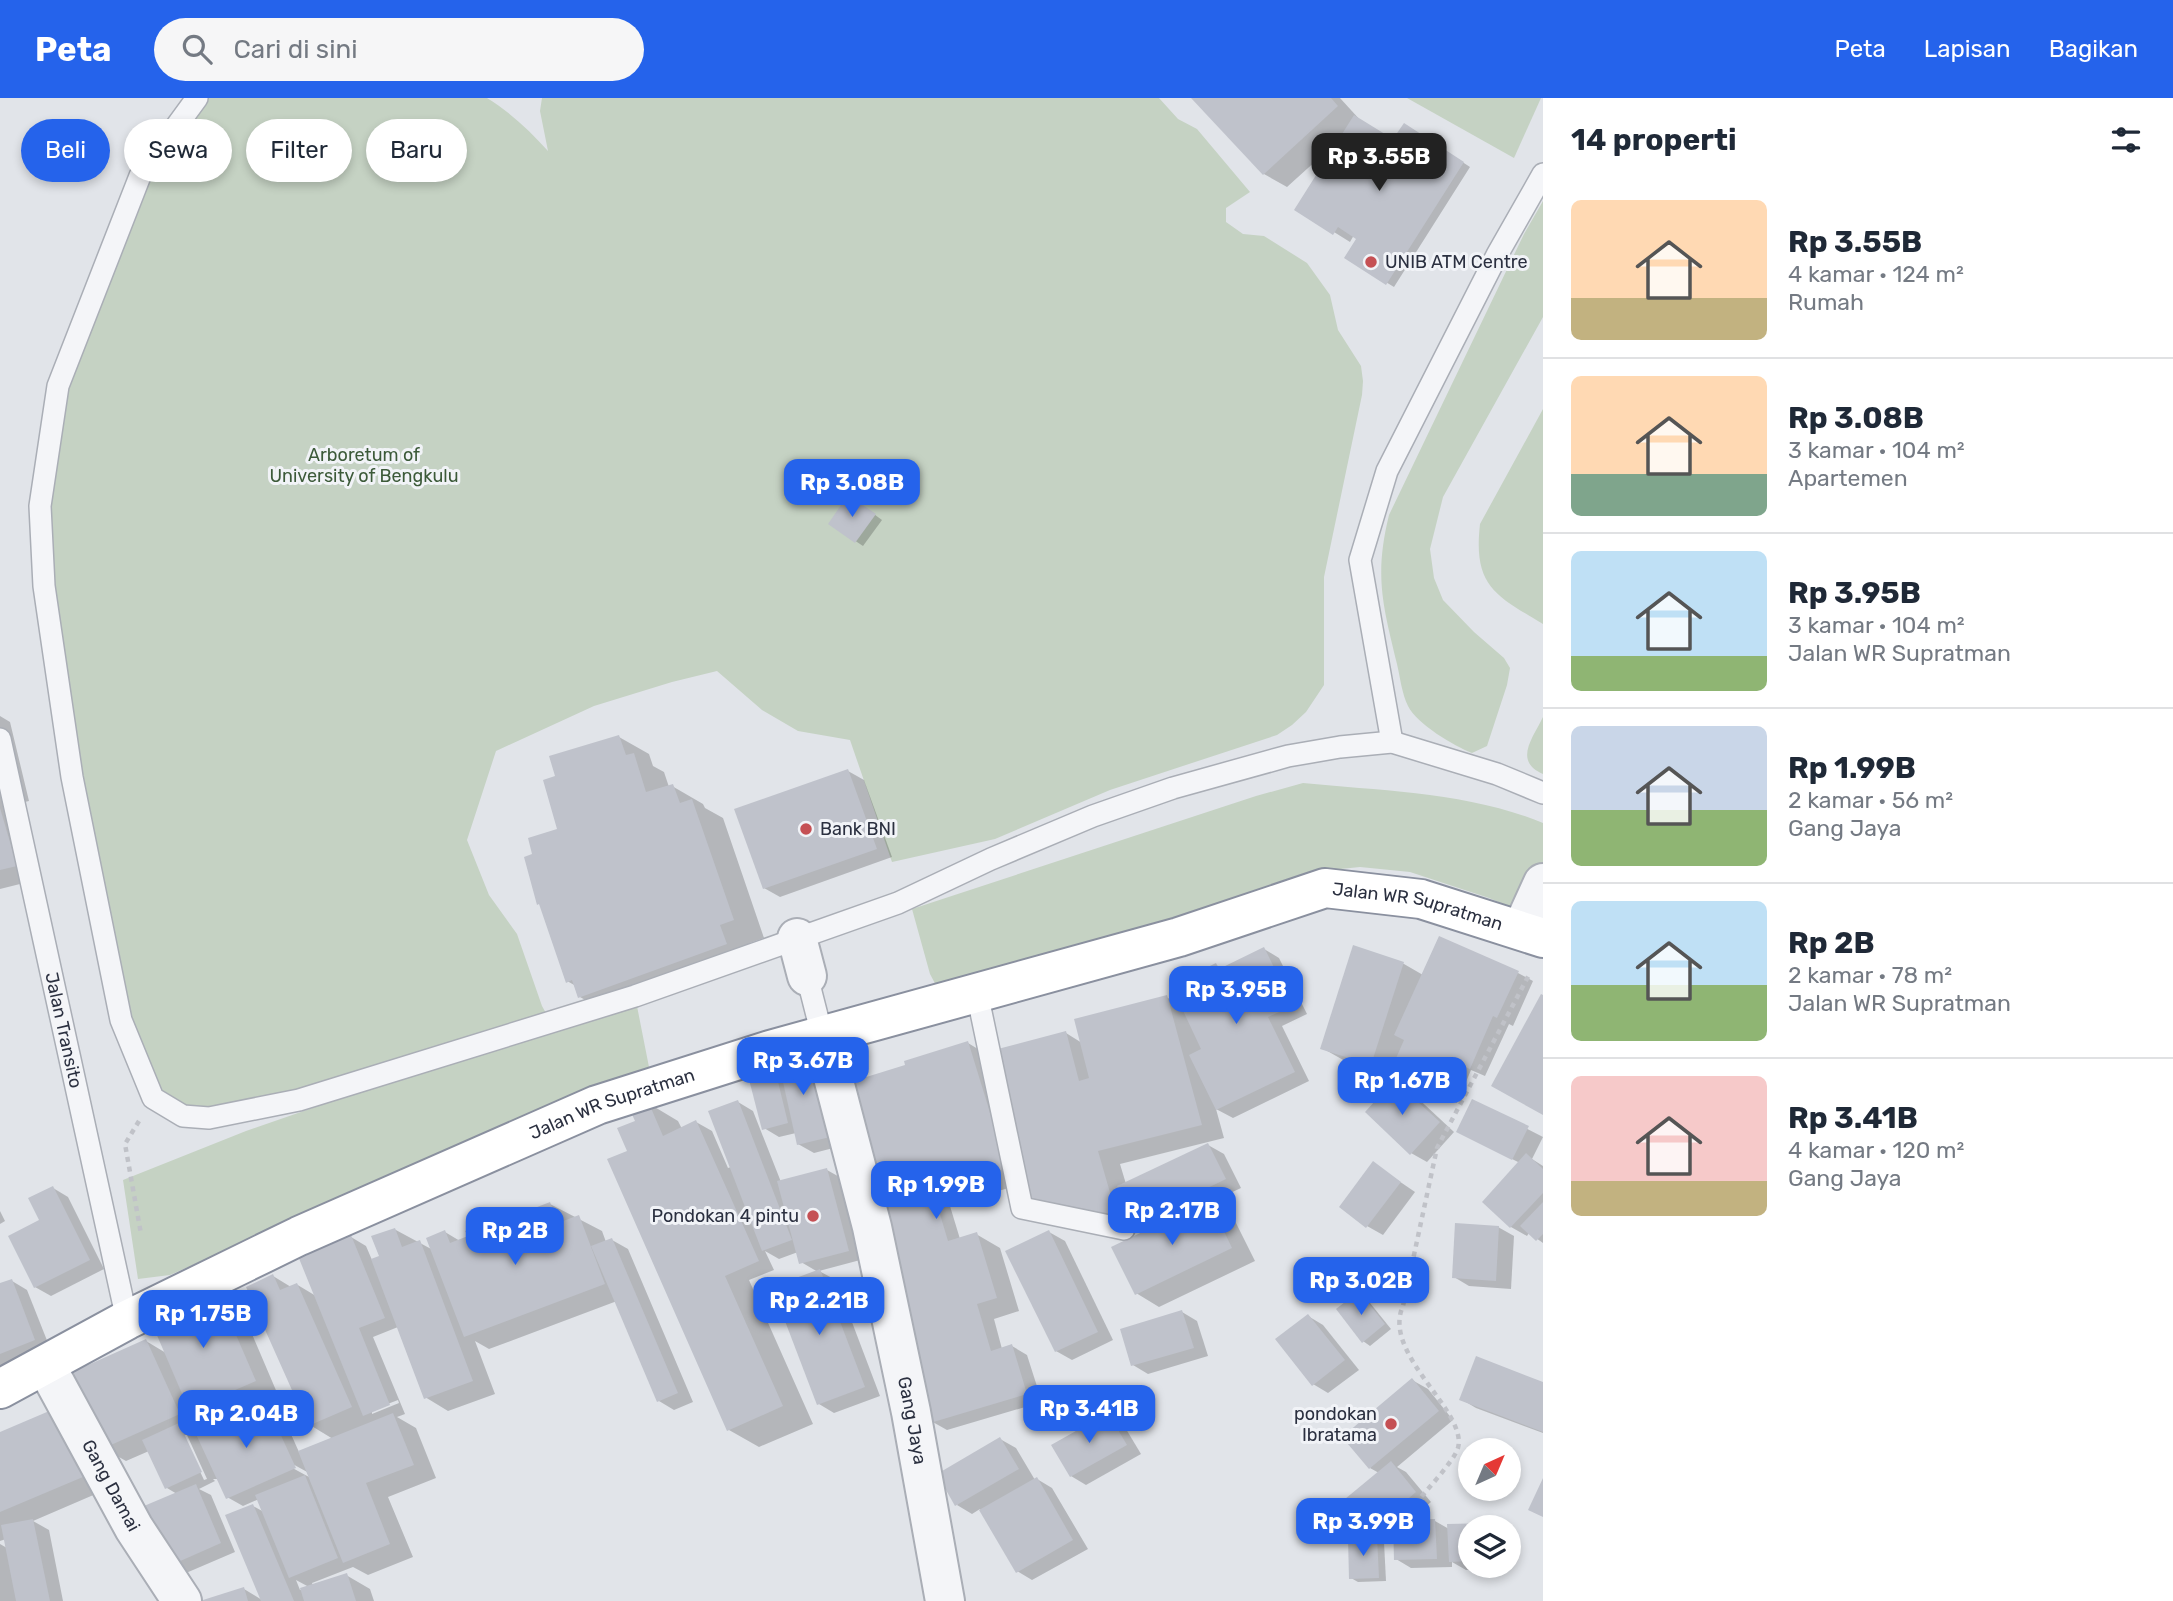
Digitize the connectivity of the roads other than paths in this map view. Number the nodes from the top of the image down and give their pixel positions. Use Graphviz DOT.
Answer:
graph roads {
  1 [pos="197,98"];
  2 [pos="1543,174"];
  3 [pos="0,739"];
  4 [pos="1392,742"];
  5 [pos="1543,793"];
  6 [pos="1543,883"];
  7 [pos="797,938"];
  8 [pos="1532,946"];
  9 [pos="807,976"];
  10 [pos="977,993"];
  11 [pos="822,1035"];
  12 [pos="1124,1229"];
  13 [pos="127,1320"];
  14 [pos="46,1366"];
  15 [pos="0,1389"];
  16 [pos="183,1601"];
  17 [pos="945,1601"];
  1 -- 7 [label="lane"];
  2 -- 4 [label="lane"];
  3 -- 13 [label="lane, Jalan Transito"];
  4 -- 5 [label="lane"];
  4 -- 7 [label="lane"];
  6 -- 8 [label="street"];
  7 -- 9 [label="street"];
  8 -- 10 [label="highway, Jalan WR Supratman"];
  9 -- 11 [label="lane"];
  10 -- 11 [label="highway, Jalan WR Supratman"];
  10 -- 12 [label="lane"];
  11 -- 13 [label="highway, Jalan WR Supratman"];
  11 -- 17 [label="street, Gang Jaya"];
  13 -- 14 [label="highway, Jalan WR Supratman"];
  14 -- 15 [label="highway, Jalan WR Supratman"];
  14 -- 16 [label="street, Gang Damai"];
}
